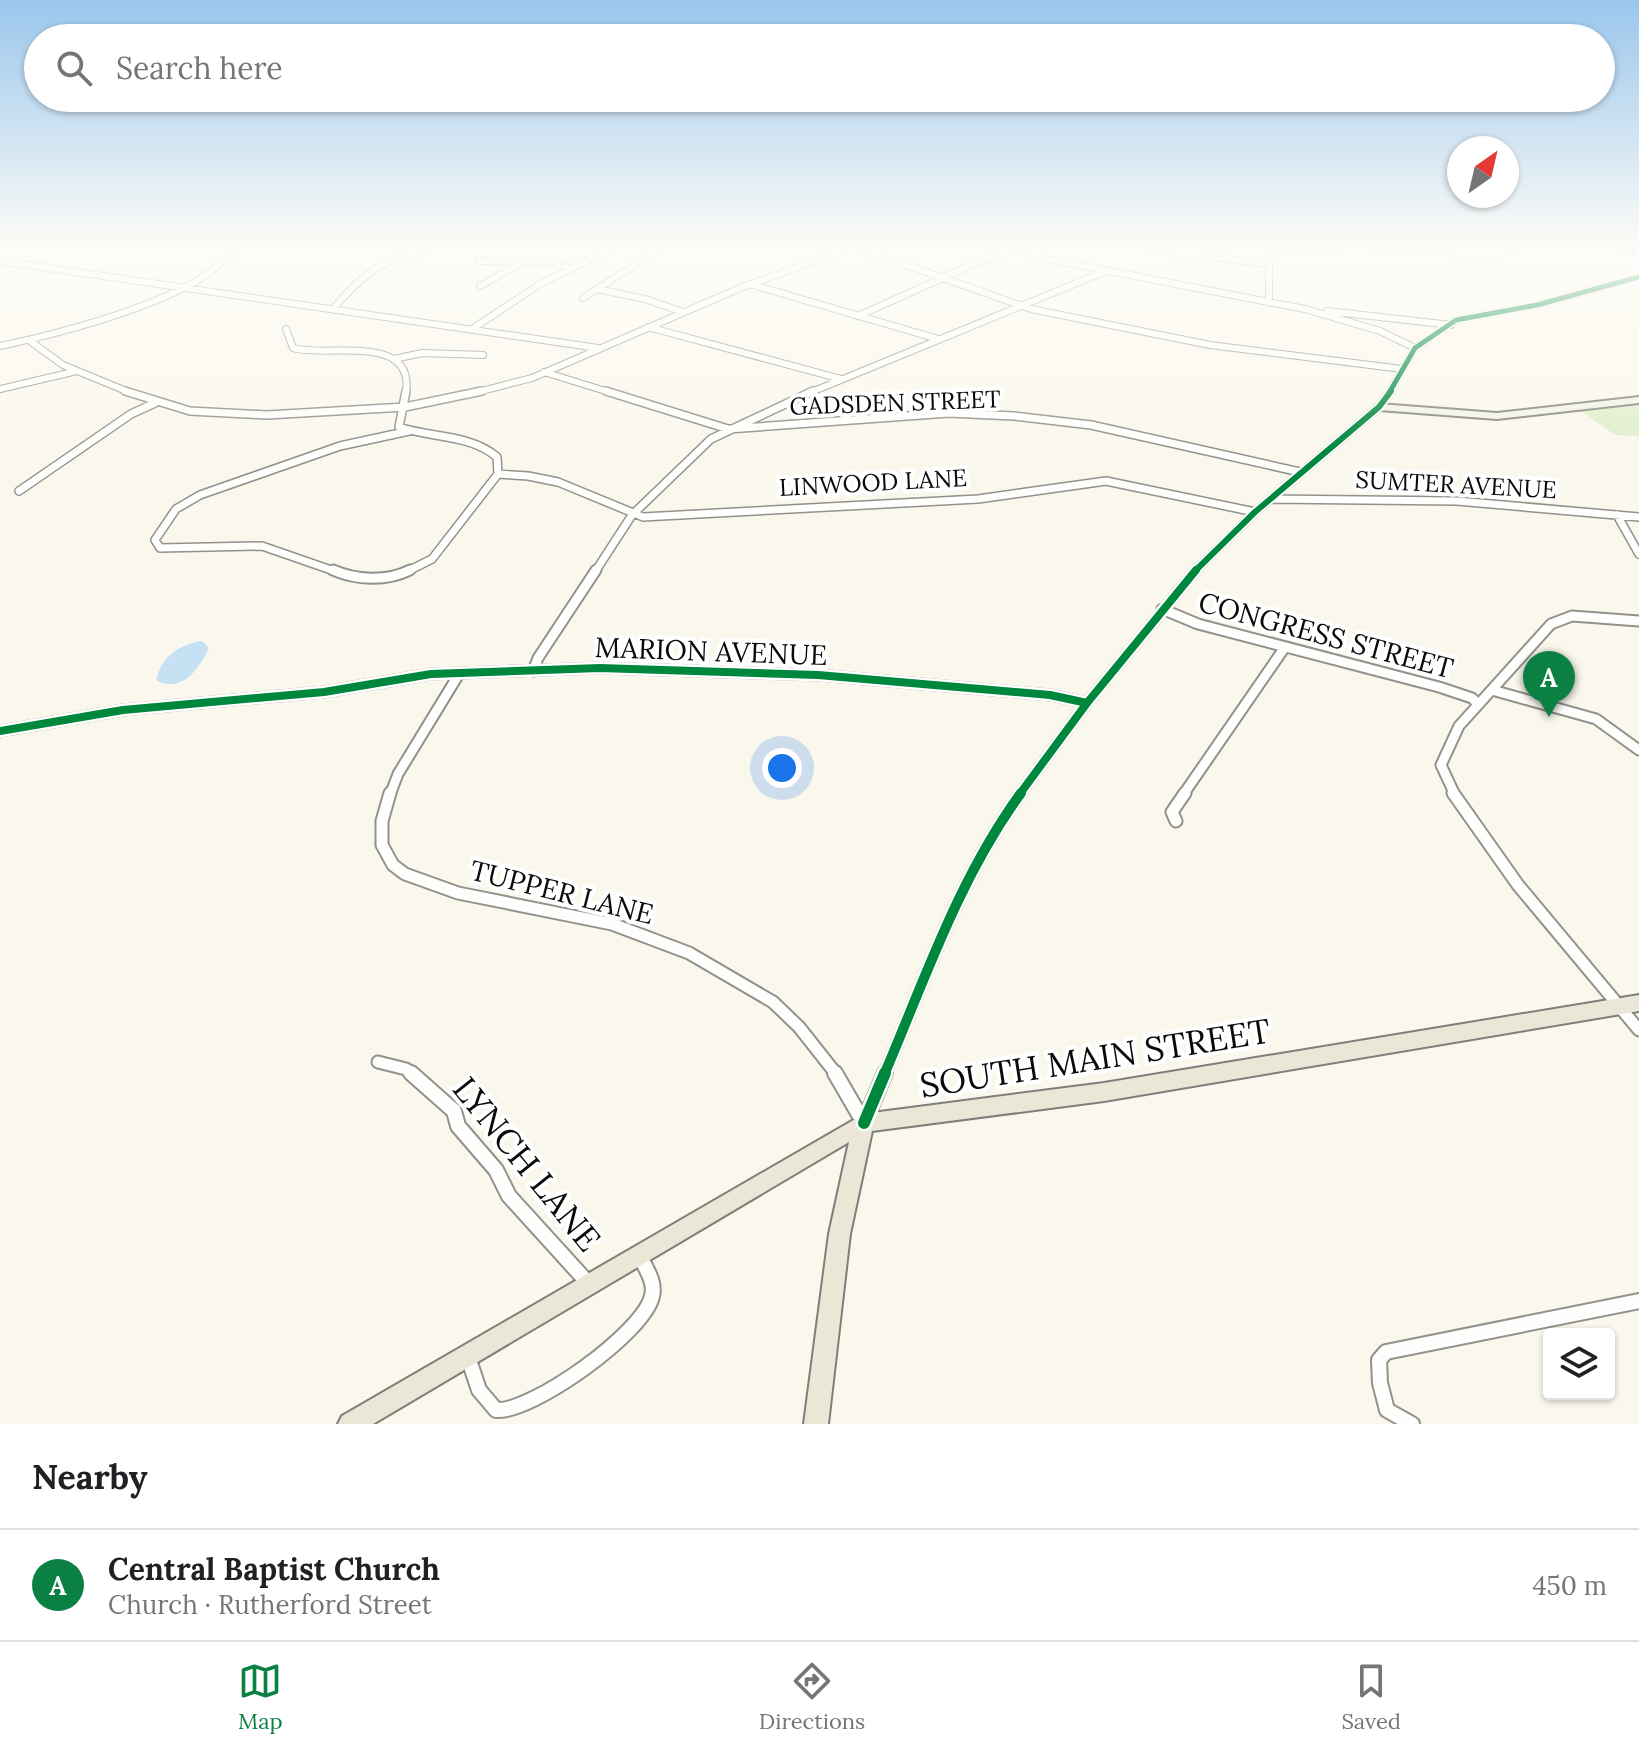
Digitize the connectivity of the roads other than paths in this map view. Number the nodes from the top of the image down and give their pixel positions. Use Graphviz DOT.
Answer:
graph roads {
  1 [pos="105,315"];
  2 [pos="378,315"];
  3 [pos="494,315"];
  4 [pos="675,315"];
  5 [pos="996,315"];
  6 [pos="1066,315"];
  7 [pos="1327,315"];
  8 [pos="1364,315"];
  9 [pos="1480,315"];
  10 [pos="857,316"];
  11 [pos="1451,325"];
  12 [pos="648,327"];
  13 [pos="286,329"];
  14 [pos="472,329"];
  15 [pos="938,339"];
  16 [pos="30,341"];
  17 [pos="0,346"];
  18 [pos="599,348"];
  19 [pos="1415,348"];
  20 [pos="483,355"];
  21 [pos="394,359"];
  22 [pos="1402,369"];
  23 [pos="77,371"];
  24 [pos="544,372"];
  25 [pos="841,379"];
  26 [pos="0,389"];
  27 [pos="1639,400"];
  28 [pos="155,403"];
  29 [pos="405,407"];
  30 [pos="1379,407"];
  31 [pos="728,429"];
  32 [pos="409,431"];
  33 [pos="1300,472"];
  34 [pos="498,474"];
  35 [pos="19,491"];
  36 [pos="1270,499"];
  37 [pos="1255,512"];
  38 [pos="632,515"];
  39 [pos="1617,515"];
  40 [pos="1639,517"];
  41 [pos="1639,554"];
  42 [pos="1162,609"];
  43 [pos="1639,621"];
  44 [pos="1285,647"];
  45 [pos="533,671"];
  46 [pos="459,674"];
  47 [pos="1492,690"];
  48 [pos="1087,703"];
  49 [pos="1478,704"];
  50 [pos="0,731"];
  51 [pos="1639,750"];
  52 [pos="1176,821"];
  53 [pos="1639,1003"];
  54 [pos="1618,1006"];
  55 [pos="1639,1030"];
  56 [pos="378,1062"];
  57 [pos="864,1123"];
  58 [pos="639,1255"];
  59 [pos="589,1284"];
  60 [pos="1639,1301"];
  61 [pos="467,1353"];
  62 [pos="350,1424"];
  63 [pos="816,1424"];
  64 [pos="1412,1424"];
  1 -- 16 [label="street"];
  2 -- 14 [label="street"];
  3 -- 14 [label="street"];
  4 -- 12 [label="street"];
  5 -- 15 [label="street"];
  6 -- 22 [label="street"];
  7 -- 19 [label="street"];
  8 -- 11 [label="street"];
  9 -- 11 [label="street"];
  10 -- 15 [label="street"];
  11 -- 19 [label="street"];
  12 -- 18 [label="street"];
  12 -- 25 [label="street"];
  13 -- 21 [label="street"];
  14 -- 18 [label="street"];
  15 -- 25 [label="street"];
  16 -- 17 [label="street"];
  16 -- 23 [label="street"];
  18 -- 24 [label="street"];
  19 -- 22 [label="street"];
  20 -- 21 [label="street"];
  21 -- 29 [label="street"];
  22 -- 30 [label="street"];
  23 -- 26 [label="street"];
  23 -- 28 [label="street"];
  24 -- 29 [label="street"];
  24 -- 31 [label="street, GADSDEN STREET"];
  25 -- 31 [label="street"];
  27 -- 30 [label="street"];
  28 -- 29 [label="street"];
  28 -- 35 [label="street"];
  29 -- 32 [label="street"];
  30 -- 33 [label="street"];
  31 -- 33 [label="street, GADSDEN STREET"];
  31 -- 38 [label="street"];
  32 -- 34 [label="street"];
  32 -- 34 [label="street"];
  33 -- 36 [label="street"];
  34 -- 38 [label="street, LINWOOD LANE"];
  36 -- 37 [label="street"];
  36 -- 39 [label="street, SUMTER AVENUE"];
  37 -- 38 [label="street, LINWOOD LANE"];
  37 -- 42 [label="street"];
  38 -- 45 [label="street"];
  39 -- 40 [label="street, SUMTER AVENUE"];
  39 -- 41 [label="street"];
  42 -- 44 [label="street, CONGRESS STREET"];
  42 -- 48 [label="street"];
  43 -- 47 [label="street"];
  44 -- 49 [label="street, CONGRESS STREET"];
  44 -- 52 [label="street"];
  45 -- 46 [label="street, MARION AVENUE"];
  45 -- 48 [label="street, MARION AVENUE"];
  46 -- 50 [label="street, MARION AVENUE"];
  46 -- 57 [label="street, TUPPER LANE"];
  47 -- 49 [label="street"];
  47 -- 51 [label="street"];
  48 -- 57 [label="street"];
  49 -- 54 [label="street"];
  53 -- 54 [label="main road, SOUTH MAIN STREET"];
  54 -- 55 [label="street"];
  54 -- 57 [label="main road, SOUTH MAIN STREET"];
  56 -- 59 [label="street, LYNCH LANE"];
  57 -- 58 [label="main road, SOUTH MAIN STREET"];
  57 -- 63 [label="main road"];
  58 -- 59 [label="main road, SOUTH MAIN STREET"];
  58 -- 61 [label="street"];
  59 -- 61 [label="main road, SOUTH MAIN STREET"];
  60 -- 64 [label="street"];
  61 -- 62 [label="main road, SOUTH MAIN STREET"];
}
